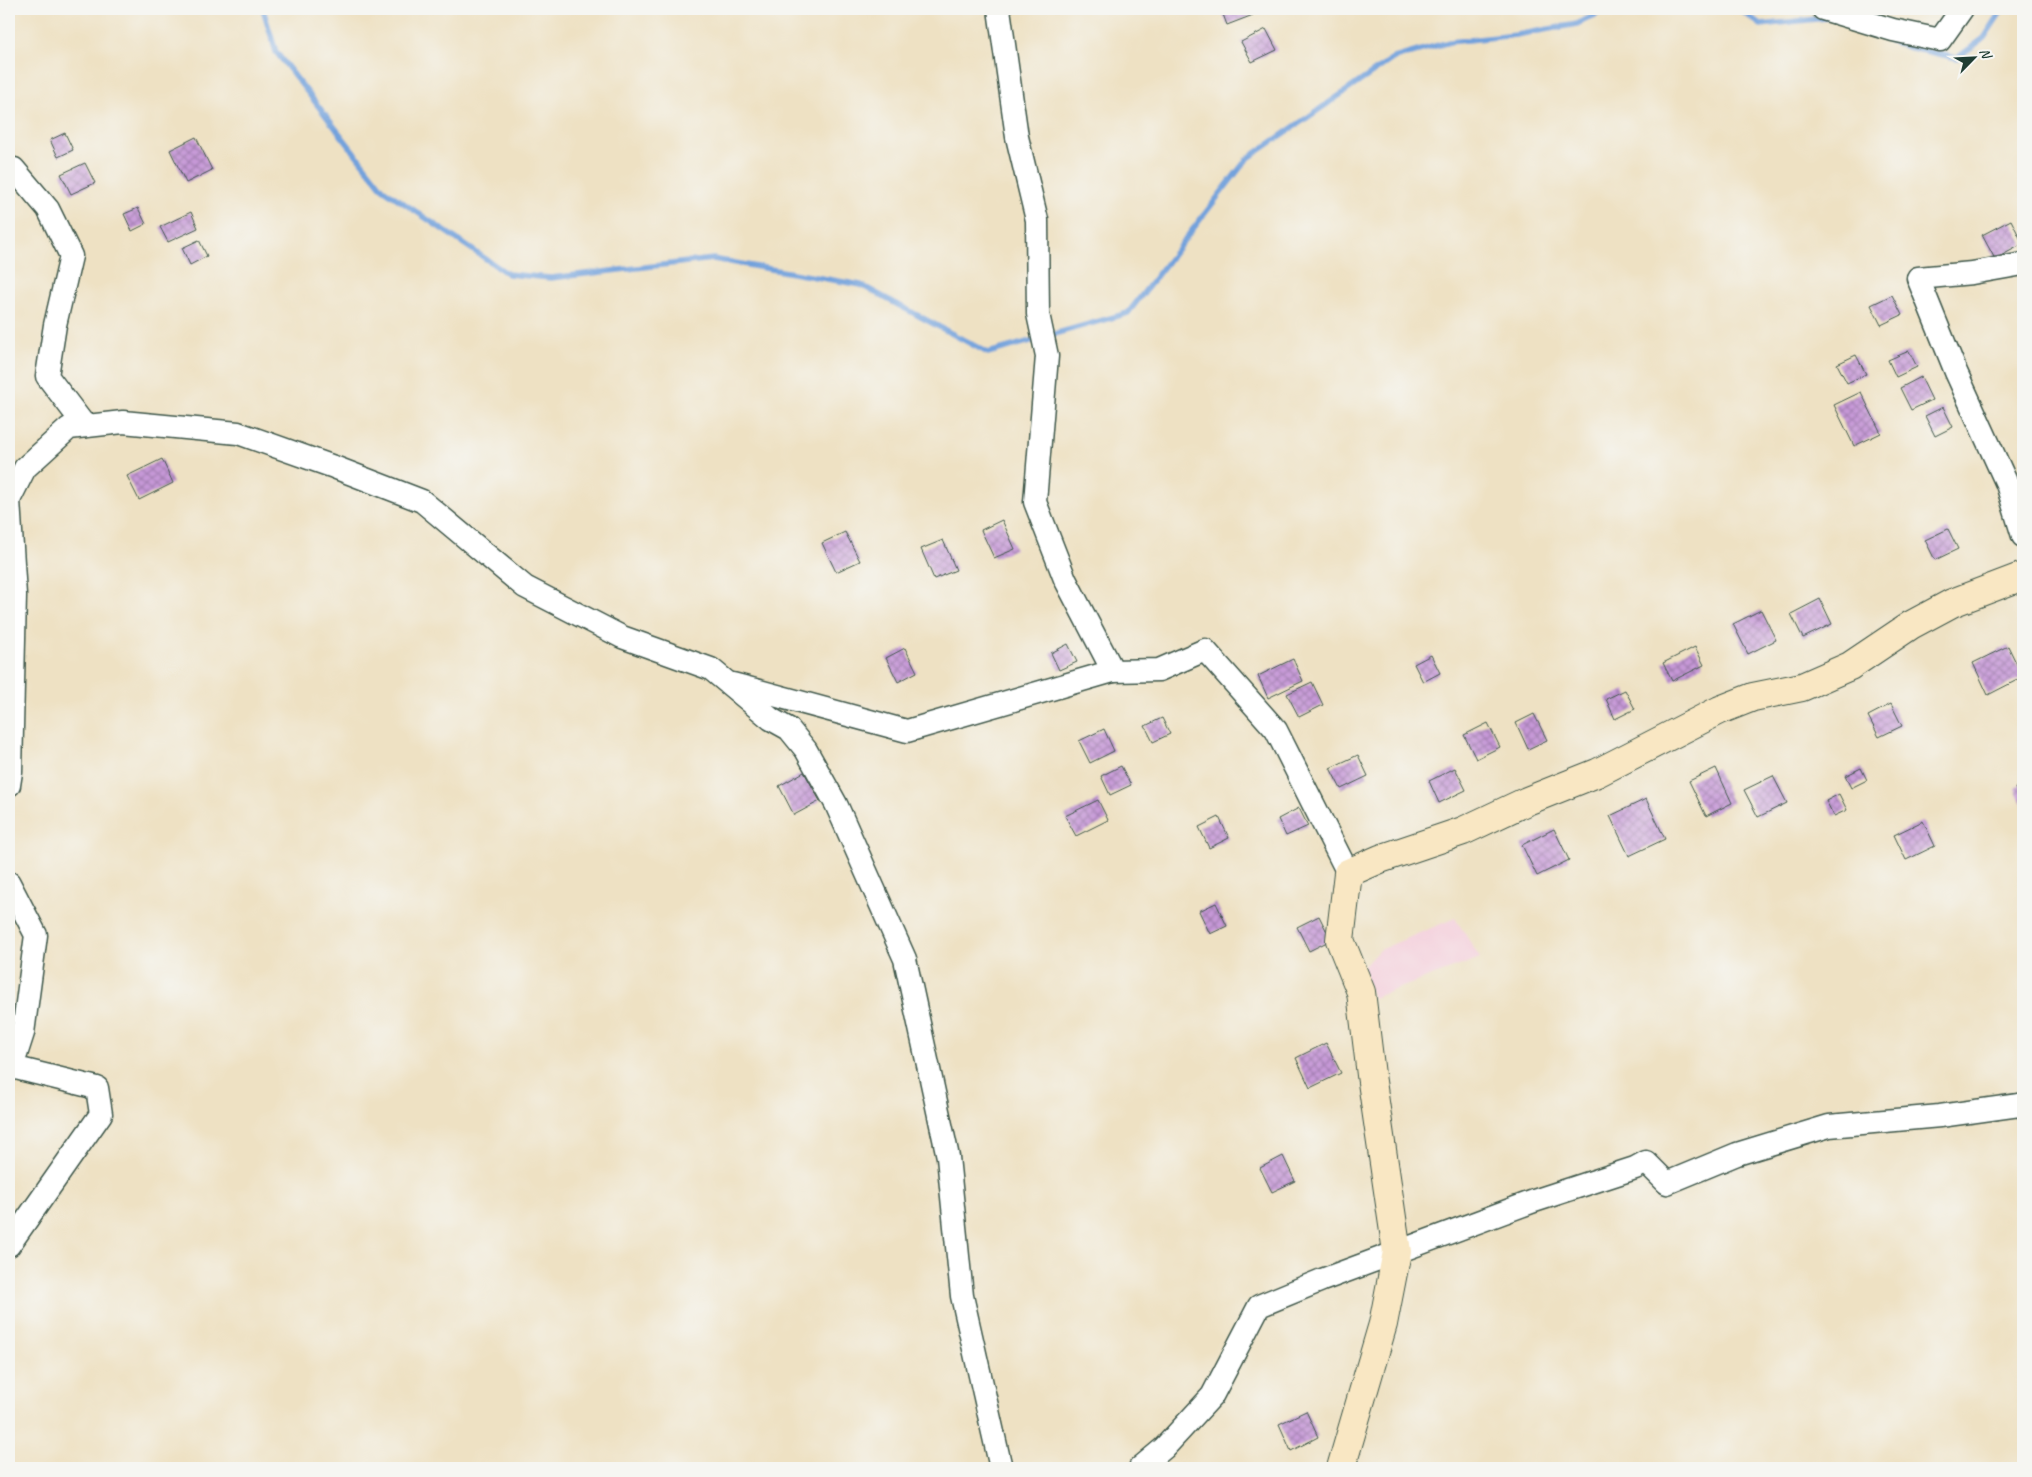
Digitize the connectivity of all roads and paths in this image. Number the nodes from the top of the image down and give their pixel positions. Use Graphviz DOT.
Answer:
graph roads {
  1 [pos="999,9"];
  2 [pos="1823,9"];
  3 [pos="1962,9"];
  4 [pos="9,170"];
  5 [pos="2023,264"];
  6 [pos="84,426"];
  7 [pos="9,500"];
  8 [pos="2023,536"];
  9 [pos="2023,576"];
  10 [pos="1113,671"];
  11 [pos="726,682"];
  12 [pos="9,785"];
  13 [pos="1348,873"];
  14 [pos="9,883"];
  15 [pos="2023,1108"];
  16 [pos="9,1245"];
  17 [pos="1397,1252"];
  18 [pos="1001,1468"];
  19 [pos="1140,1468"];
  20 [pos="1341,1468"];
  1 -- 10 [label="street"];
  2 -- 3 [label="street"];
  4 -- 6 [label="street"];
  5 -- 8 [label="street"];
  6 -- 7 [label="street"];
  6 -- 11 [label="street"];
  7 -- 12 [label="street"];
  9 -- 13 [label="street"];
  10 -- 11 [label="street"];
  10 -- 13 [label="street"];
  11 -- 18 [label="street"];
  13 -- 17 [label="street"];
  14 -- 16 [label="street"];
  15 -- 17 [label="street"];
  17 -- 19 [label="street"];
  17 -- 20 [label="street"];
}
